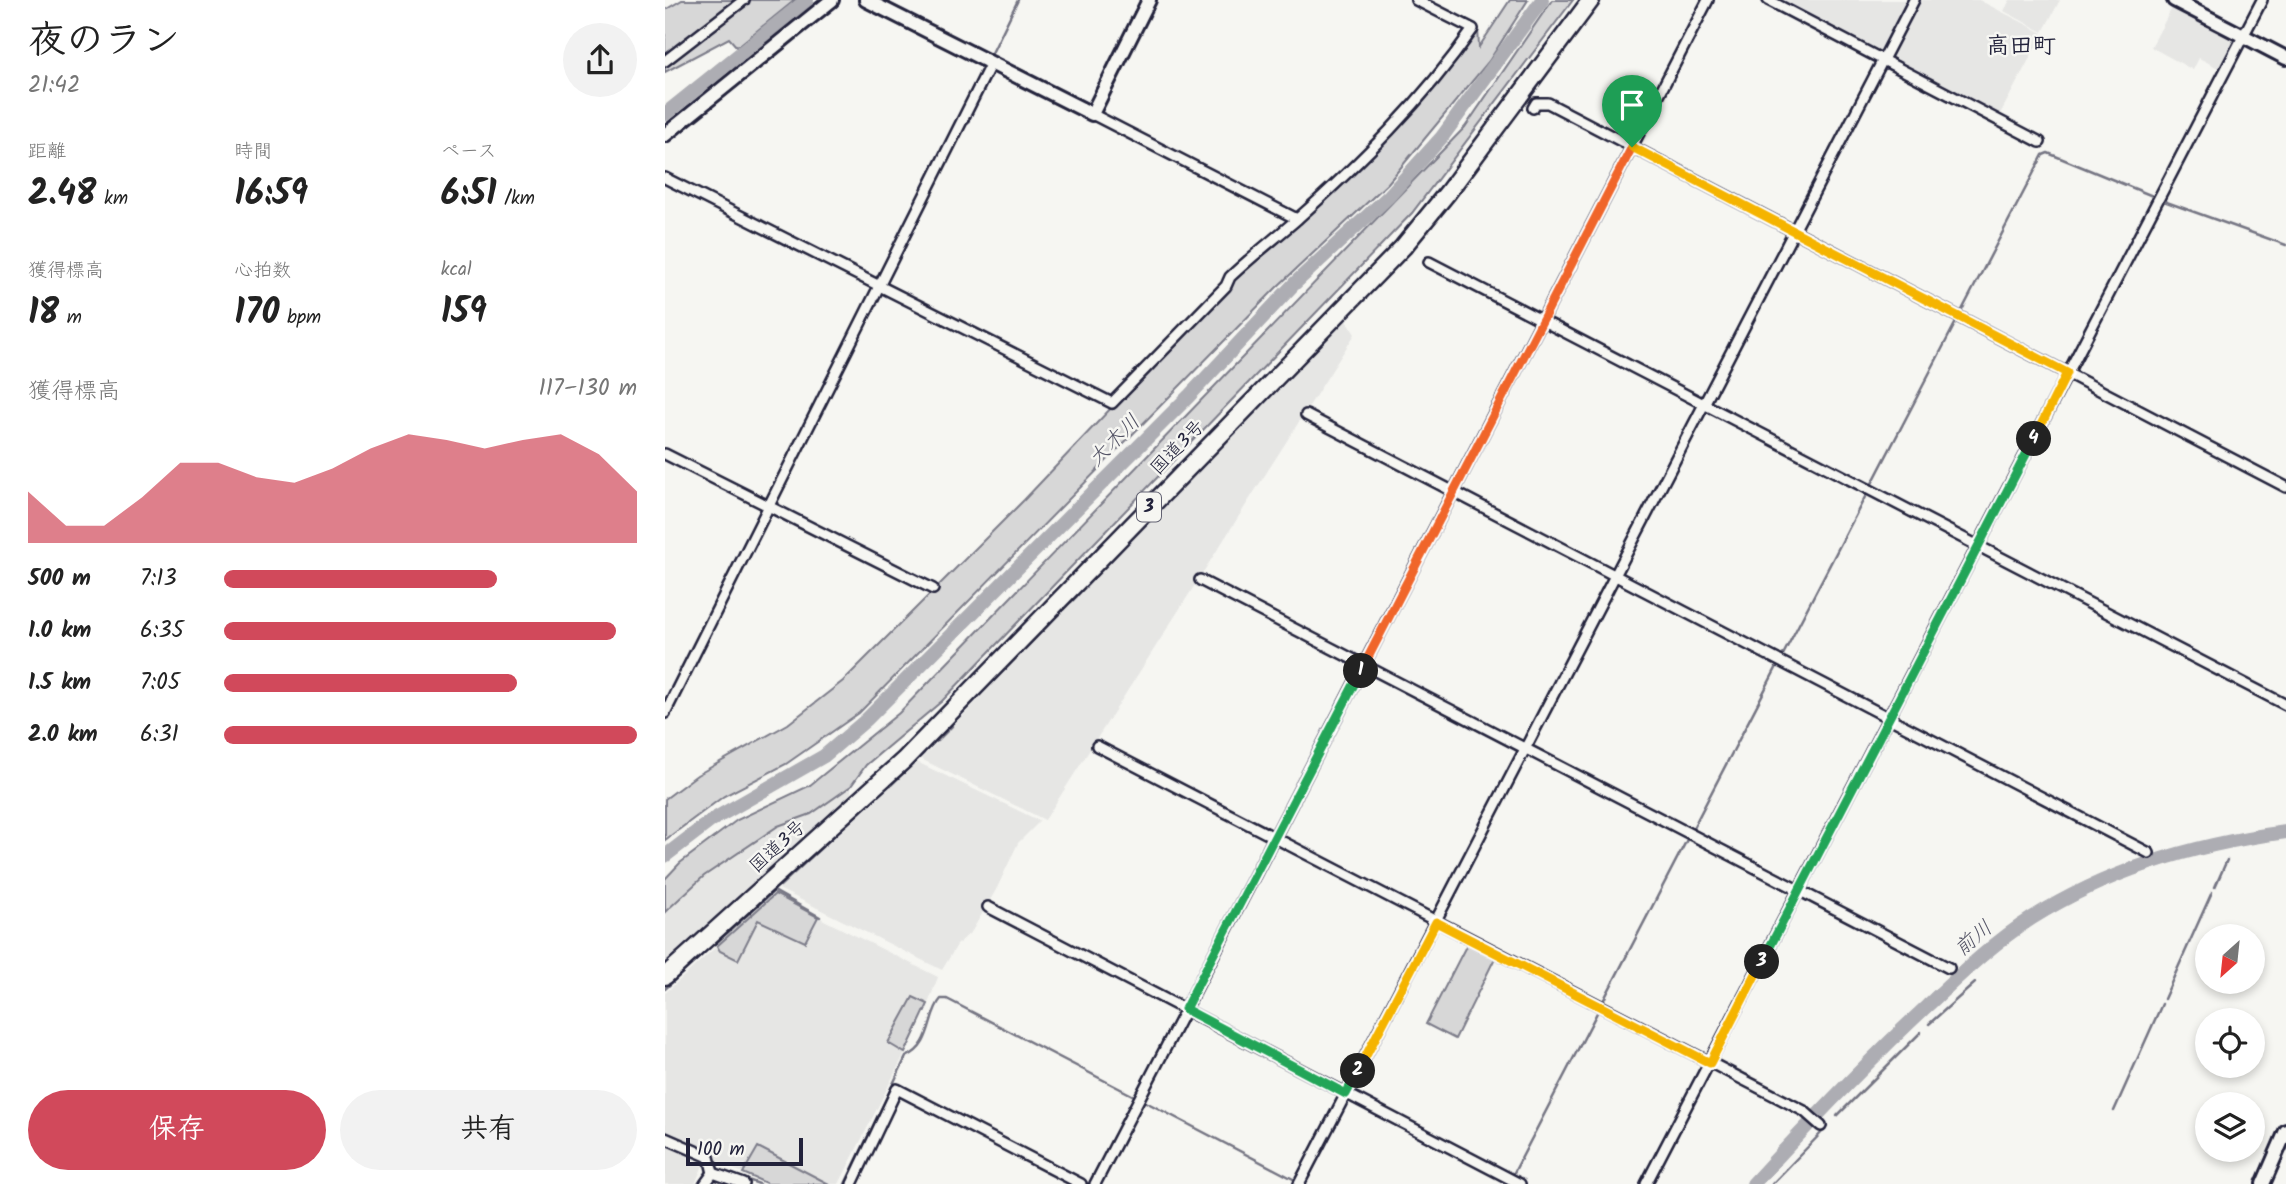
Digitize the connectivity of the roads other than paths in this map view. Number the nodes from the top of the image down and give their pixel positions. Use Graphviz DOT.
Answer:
graph roads {
  1 [pos="744,0"];
  2 [pos="832,0"];
  3 [pos="866,0"];
  4 [pos="1149,0"];
  5 [pos="1416,0"];
  6 [pos="1591,0"];
  7 [pos="1708,0"];
  8 [pos="1768,0"];
  9 [pos="1914,0"];
  10 [pos="2174,0"];
  11 [pos="2262,0"];
  12 [pos="2242,36"];
  13 [pos="2286,58"];
  14 [pos="1883,60"];
  15 [pos="665,61"];
  16 [pos="991,63"];
  17 [pos="1533,108"];
  18 [pos="1091,114"];
  19 [pos="665,135"];
  20 [pos="2040,142"];
  21 [pos="1632,147"];
  22 [pos="665,178"];
  23 [pos="1297,219"];
  24 [pos="1795,231"];
  25 [pos="1429,262"];
  26 [pos="880,286"];
  27 [pos="1542,321"];
  28 [pos="2067,373"];
  29 [pos="1705,405"];
  30 [pos="1306,415"];
  31 [pos="665,454"];
  32 [pos="2286,487"];
  33 [pos="1454,492"];
  34 [pos="769,505"];
  35 [pos="1978,546"];
  36 [pos="1615,577"];
  37 [pos="1200,580"];
  38 [pos="933,589"];
  39 [pos="1364,665"];
  40 [pos="2286,705"];
  41 [pos="665,713"];
  42 [pos="1889,718"];
  43 [pos="1097,746"];
  44 [pos="1526,749"];
  45 [pos="1275,837"];
  46 [pos="2149,853"];
  47 [pos="1799,890"];
  48 [pos="988,907"];
  49 [pos="1436,922"];
  50 [pos="1949,968"];
  51 [pos="665,975"];
  52 [pos="1185,1009"];
  53 [pos="1710,1063"];
  54 [pos="1346,1094"];
  55 [pos="1821,1126"];
  56 [pos="2286,1131"];
  57 [pos="665,1138"];
  58 [pos="712,1168"];
  59 [pos="1302,1179"];
  60 [pos="705,1184"];
  61 [pos="744,1184"];
  62 [pos="852,1184"];
  63 [pos="1081,1184"];
  64 [pos="1095,1184"];
  65 [pos="1519,1184"];
  66 [pos="1646,1184"];
  67 [pos="2263,1184"];
  1 -- 15 [label="street"];
  2 -- 19 [label="street"];
  3 -- 16 [label="street"];
  4 -- 18 [label="street"];
  5 -- 23 [label="street"];
  6 -- 51 [label="highway, 国道3号 / 3"];
  7 -- 21 [label="street"];
  8 -- 14 [label="street"];
  9 -- 14 [label="street"];
  10 -- 12 [label="street"];
  11 -- 12 [label="street"];
  12 -- 13 [label="street"];
  12 -- 28 [label="street"];
  14 -- 20 [label="street"];
  14 -- 24 [label="street"];
  16 -- 18 [label="street"];
  16 -- 26 [label="street"];
  17 -- 21 [label="street"];
  18 -- 23 [label="street"];
  21 -- 24 [label="street"];
  21 -- 27 [label="street"];
  22 -- 26 [label="street"];
  23 -- 26 [label="street"];
  24 -- 28 [label="street"];
  24 -- 29 [label="street"];
  25 -- 27 [label="street"];
  26 -- 34 [label="street"];
  27 -- 29 [label="street"];
  27 -- 33 [label="street"];
  28 -- 32 [label="street"];
  28 -- 35 [label="street"];
  29 -- 35 [label="street"];
  29 -- 36 [label="street"];
  30 -- 33 [label="street"];
  31 -- 34 [label="street"];
  33 -- 36 [label="street"];
  33 -- 39 [label="street"];
  34 -- 38 [label="street"];
  34 -- 41 [label="street"];
  35 -- 40 [label="street"];
  35 -- 42 [label="street"];
  36 -- 42 [label="street"];
  36 -- 44 [label="street"];
  37 -- 39 [label="street"];
  39 -- 44 [label="street"];
  39 -- 45 [label="street"];
  42 -- 46 [label="street"];
  42 -- 47 [label="street"];
  43 -- 45 [label="street"];
  44 -- 47 [label="street"];
  44 -- 49 [label="street"];
  45 -- 49 [label="street"];
  45 -- 52 [label="street"];
  47 -- 50 [label="street"];
  47 -- 53 [label="street"];
  48 -- 52 [label="street"];
  49 -- 53 [label="street"];
  49 -- 54 [label="street"];
  52 -- 54 [label="street"];
  52 -- 64 [label="street"];
  53 -- 55 [label="street"];
  53 -- 66 [label="street"];
  54 -- 59 [label="street"];
  54 -- 65 [label="street"];
  56 -- 67 [label="street"];
  57 -- 58 [label="street"];
  58 -- 60 [label="street"];
  58 -- 61 [label="street"];
  62 -- 63 [label="street"];
}
